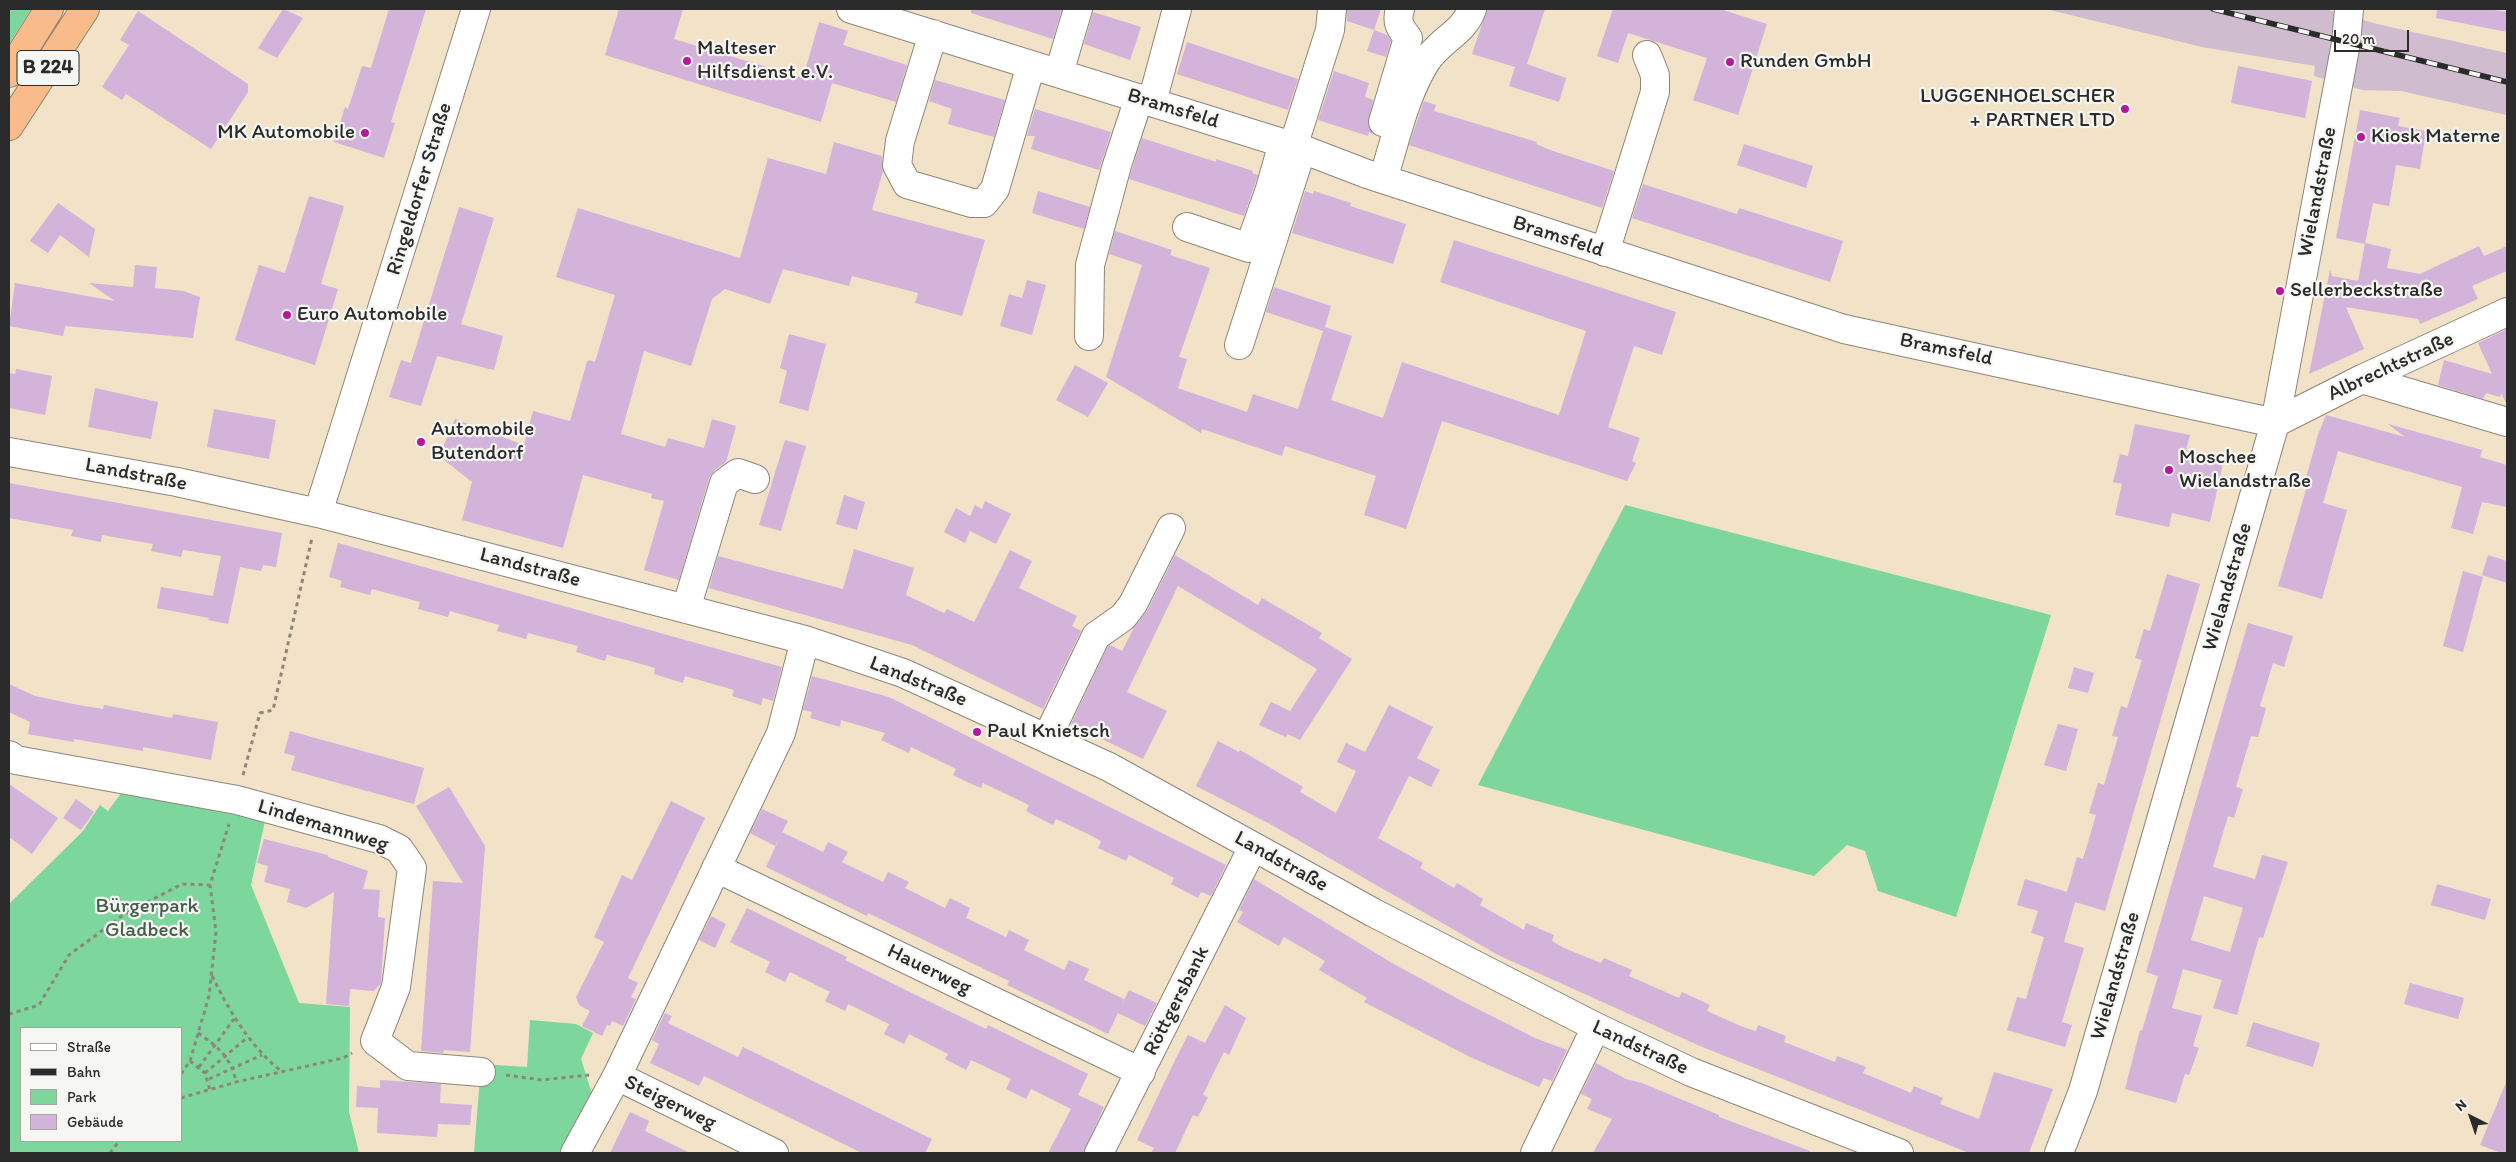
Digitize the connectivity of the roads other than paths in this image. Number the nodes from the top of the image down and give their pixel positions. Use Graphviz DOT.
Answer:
graph roads {
  1 [pos="49,9"];
  2 [pos="85,9"];
  3 [pos="476,9"];
  4 [pos="851,9"];
  5 [pos="1078,9"];
  6 [pos="1177,9"];
  7 [pos="1332,9"];
  8 [pos="1400,9"];
  9 [pos="1472,9"];
  10 [pos="2349,9"];
  11 [pos="908,17"];
  12 [pos="933,34"];
  13 [pos="1647,55"];
  14 [pos="1031,64"];
  15 [pos="9,73"];
  16 [pos="1059,74"];
  17 [pos="1145,100"];
  18 [pos="9,126"];
  19 [pos="1293,146"];
  20 [pos="1375,177"];
  21 [pos="1187,227"];
  22 [pos="1605,252"];
  23 [pos="2507,312"];
  24 [pos="1089,336"];
  25 [pos="1239,345"];
  26 [pos="2362,379"];
  27 [pos="2507,422"];
  28 [pos="2275,423"];
  29 [pos="9,452"];
  30 [pos="755,479"];
  31 [pos="318,513"];
  32 [pos="1171,528"];
  33 [pos="686,609"];
  34 [pos="805,640"];
  35 [pos="1047,738"];
  36 [pos="9,755"];
  37 [pos="1253,847"];
  38 [pos="716,868"];
  39 [pos="1596,1027"];
  40 [pos="481,1072"];
  41 [pos="1141,1072"];
  42 [pos="617,1076"];
  43 [pos="575,1153"];
  44 [pos="774,1153"];
  45 [pos="1100,1153"];
  46 [pos="1535,1153"];
  47 [pos="1899,1153"];
  48 [pos="2060,1153"];
  1 -- 15 [label="highway, B 224"];
  2 -- 18 [label="highway, B 224"];
  3 -- 31 [label="street, Ringeldorfer Straße"];
  4 -- 11 [label="street, Bramsfeld"];
  5 -- 16 [label="street"];
  6 -- 17 [label="street"];
  7 -- 19 [label="street"];
  8 -- 20 [label="street"];
  9 -- 20 [label="street"];
  10 -- 28 [label="street, Wielandstraße"];
  11 -- 12 [label="street, Bramsfeld"];
  12 -- 14 [label="street, Bramsfeld"];
  12 -- 14 [label="street"];
  13 -- 22 [label="street"];
  14 -- 16 [label="street, Bramsfeld"];
  16 -- 17 [label="street, Bramsfeld"];
  17 -- 19 [label="street, Bramsfeld"];
  17 -- 24 [label="street"];
  19 -- 20 [label="street, Bramsfeld"];
  19 -- 21 [label="street"];
  19 -- 25 [label="street"];
  20 -- 22 [label="street, Bramsfeld"];
  22 -- 28 [label="street, Bramsfeld"];
  23 -- 26 [label="street, Albrechtstraße"];
  26 -- 27 [label="street"];
  26 -- 28 [label="street, Albrechtstraße"];
  28 -- 48 [label="street, Wielandstraße"];
  29 -- 31 [label="street, Landstraße"];
  30 -- 33 [label="street"];
  31 -- 33 [label="street, Landstraße"];
  32 -- 35 [label="street"];
  33 -- 34 [label="street, Landstraße"];
  34 -- 35 [label="street, Landstraße"];
  34 -- 38 [label="street"];
  35 -- 37 [label="street, Landstraße"];
  36 -- 40 [label="street, Lindemannweg"];
  37 -- 39 [label="street, Landstraße"];
  37 -- 41 [label="street, Röttgersbank"];
  38 -- 41 [label="street, Hauerweg"];
  38 -- 42 [label="street"];
  39 -- 46 [label="street"];
  39 -- 47 [label="street, Landstraße"];
  41 -- 45 [label="street, Röttgersbank"];
  42 -- 43 [label="street, Steigerweg"];
  42 -- 44 [label="street, Steigerweg"];
}
